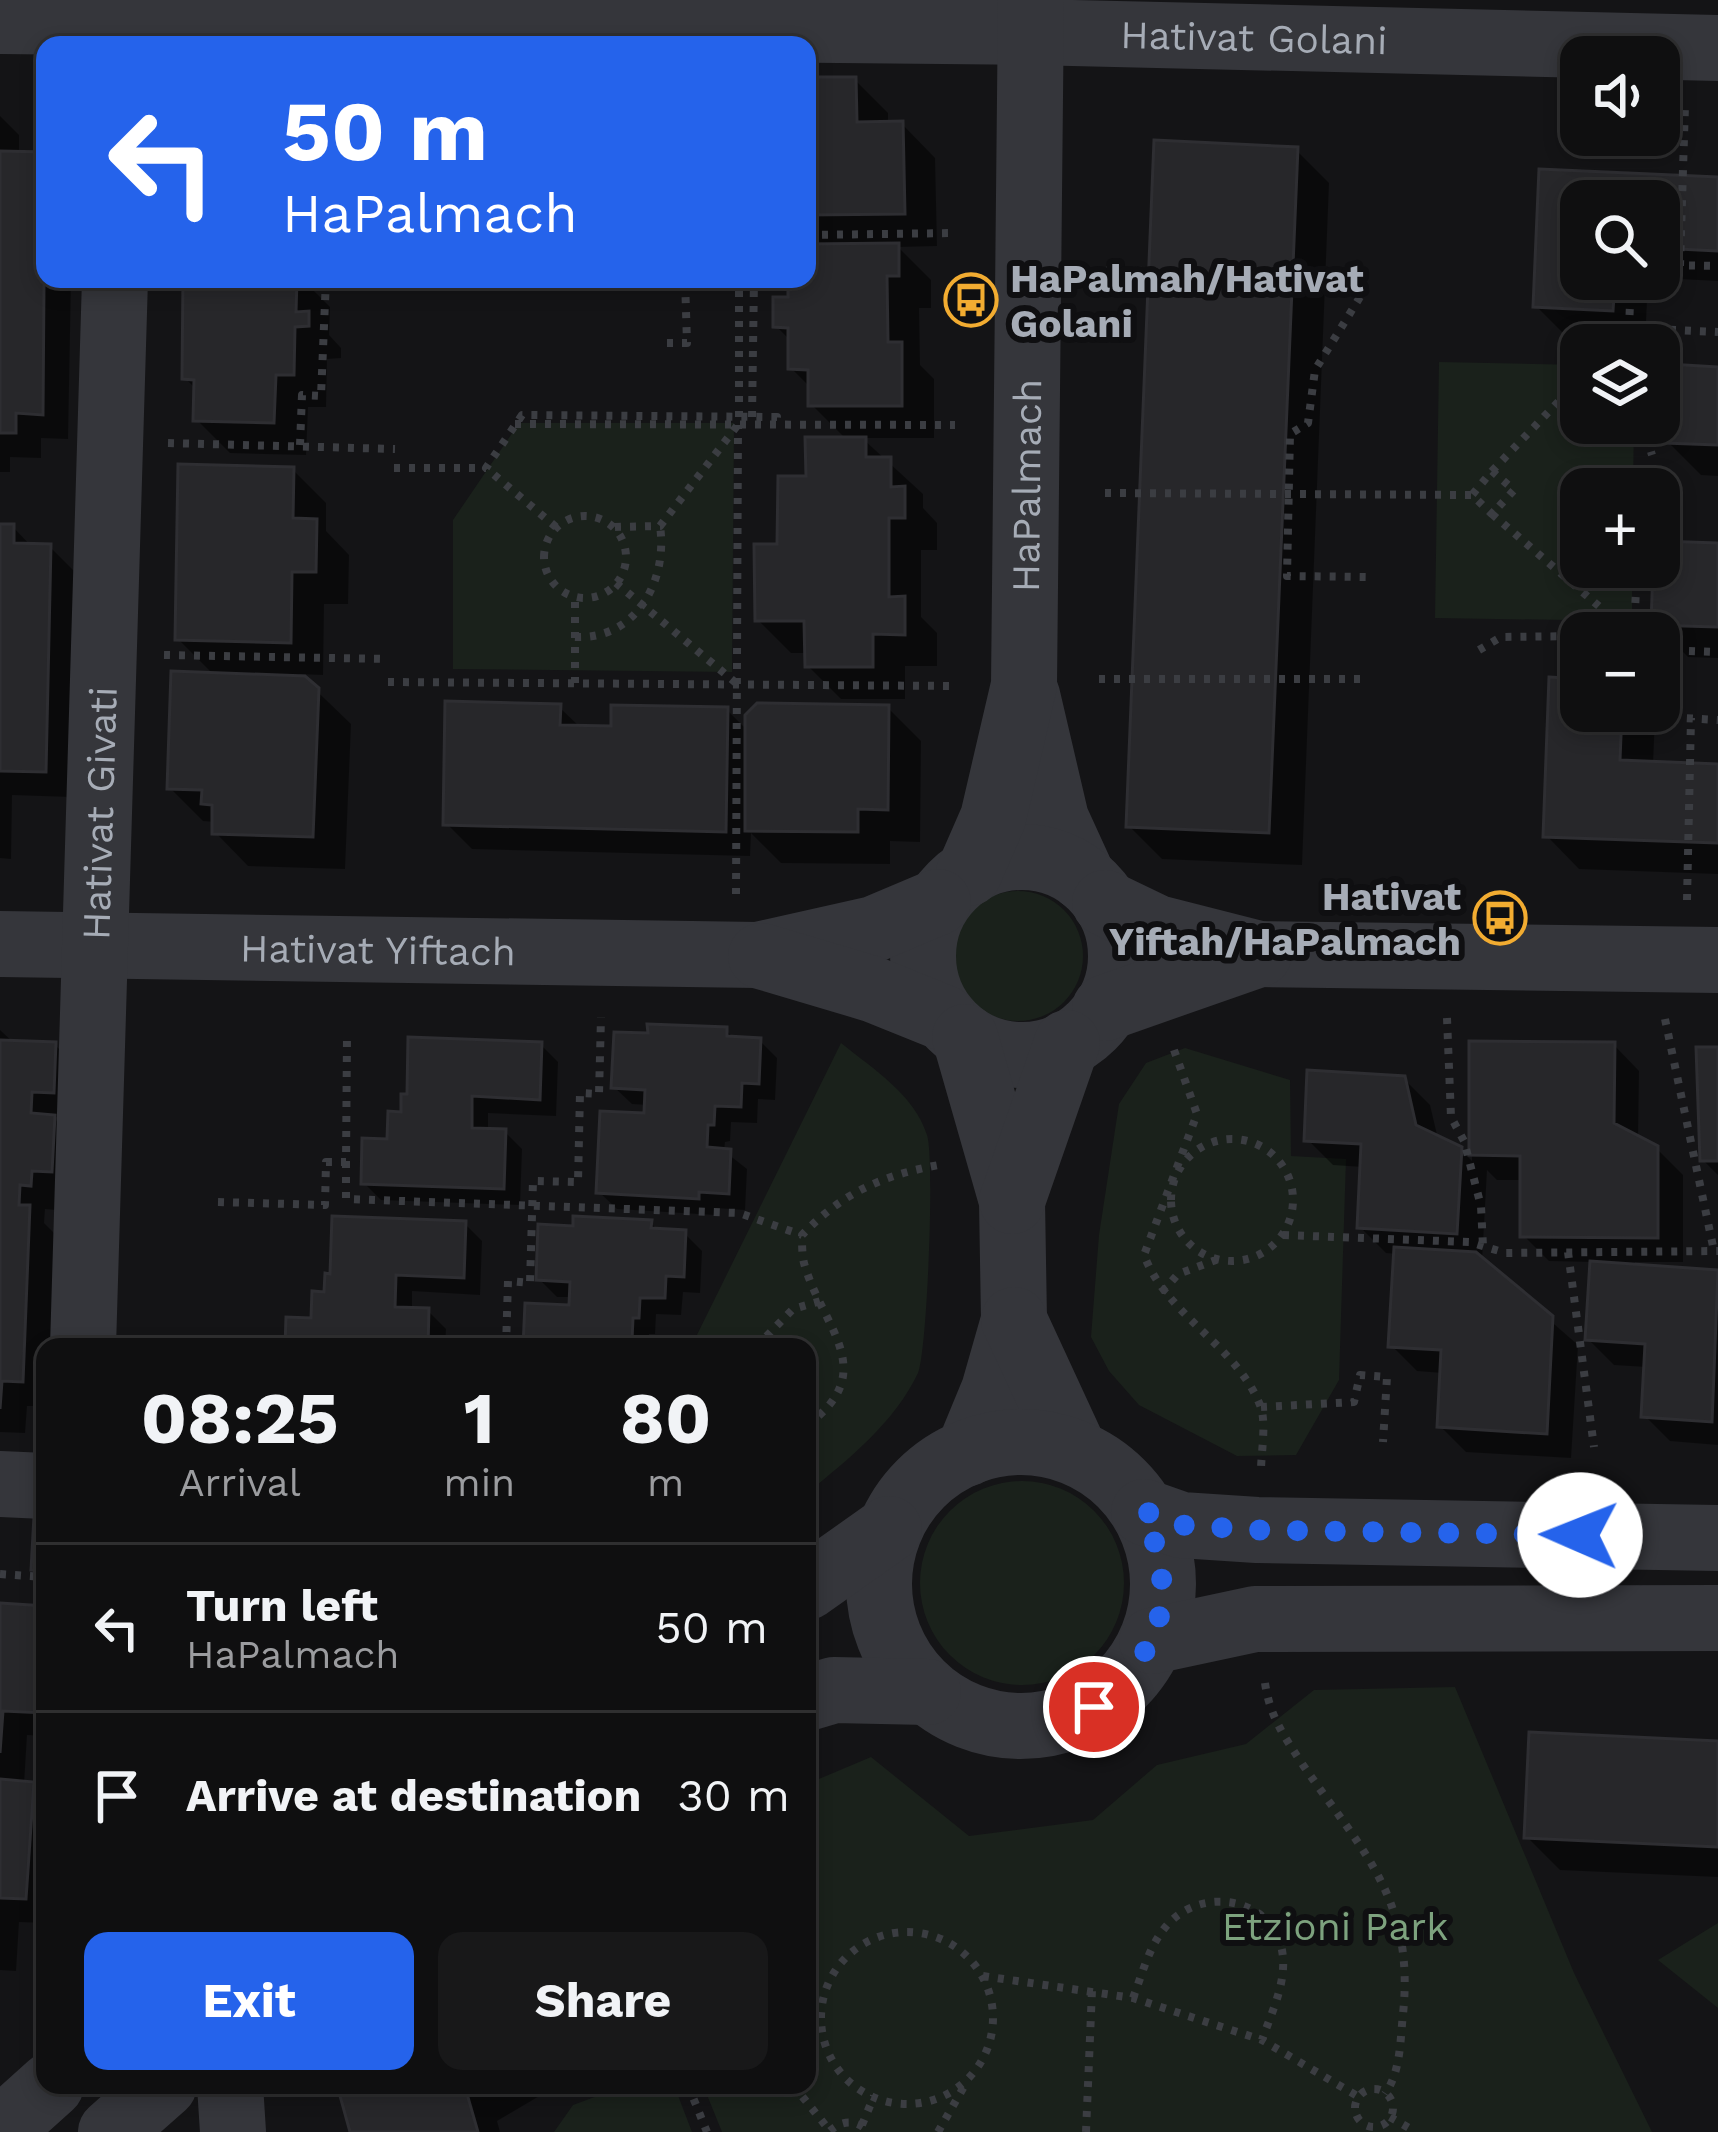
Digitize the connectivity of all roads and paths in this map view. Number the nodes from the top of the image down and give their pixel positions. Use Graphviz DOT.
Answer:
graph roads {
  1 [pos="1030,16"];
  2 [pos="0,21"];
  3 [pos="123,22"];
  4 [pos="1702,72"];
  5 [pos="956,232"];
  6 [pos="816,235"];
  7 [pos="1680,258"];
  8 [pos="1680,266"];
  9 [pos="1718,266"];
  10 [pos="1106,270"];
  11 [pos="1361,276"];
  12 [pos="115,288"];
  13 [pos="326,288"];
  14 [pos="685,288"];
  15 [pos="739,288"];
  16 [pos="754,288"];
  17 [pos="1360,297"];
  18 [pos="1680,330"];
  19 [pos="1718,332"];
  20 [pos="668,343"];
  21 [pos="1560,400"];
  22 [pos="752,417"];
  23 [pos="738,421"];
  24 [pos="776,425"];
  25 [pos="955,425"];
  26 [pos="185,443"];
  27 [pos="1649,444"];
  28 [pos="300,446"];
  29 [pos="394,449"];
  30 [pos="1652,455"];
  31 [pos="394,468"];
  32 [pos="486,468"];
  33 [pos="1492,471"];
  34 [pos="1105,493"];
  35 [pos="1287,494"];
  36 [pos="1472,495"];
  37 [pos="1492,514"];
  38 [pos="660,526"];
  39 [pos="556,527"];
  40 [pos="613,527"];
  41 [pos="1366,577"];
  42 [pos="616,583"];
  43 [pos="575,597"];
  44 [pos="643,606"];
  45 [pos="1607,612"];
  46 [pos="574,637"];
  47 [pos="1560,637"];
  48 [pos="1478,650"];
  49 [pos="1680,651"];
  50 [pos="1718,652"];
  51 [pos="103,654"];
  52 [pos="388,659"];
  53 [pos="1099,679"];
  54 [pos="1364,680"];
  55 [pos="388,682"];
  56 [pos="575,683"];
  57 [pos="737,684"];
  58 [pos="1024,685"];
  59 [pos="952,686"];
  60 [pos="1680,717"];
  61 [pos="1691,718"];
  62 [pos="1718,720"];
  63 [pos="953,888"];
  64 [pos="1094,890"];
  65 [pos="747,925"];
  66 [pos="1686,942"];
  67 [pos="0,944"];
  68 [pos="94,946"];
  69 [pos="1259,954"];
  70 [pos="1444,956"];
  71 [pos="601,1017"];
  72 [pos="1086,1026"];
  73 [pos="954,1028"];
  74 [pos="1168,1032"];
  75 [pos="347,1037"];
  76 [pos="346,1162"];
  77 [pos="944,1164"];
  78 [pos="1177,1176"];
  79 [pos="1012,1201"];
  80 [pos="218,1202"];
  81 [pos="532,1205"];
  82 [pos="802,1234"];
  83 [pos="1282,1235"];
  84 [pos="1483,1246"];
  85 [pos="1716,1251"];
  86 [pos="1568,1252"];
  87 [pos="1219,1259"];
  88 [pos="1162,1292"];
  89 [pos="821,1301"];
  90 [pos="1014,1320"];
  91 [pos="82,1338"];
  92 [pos="506,1338"];
  93 [pos="764,1338"];
  94 [pos="1262,1407"];
  95 [pos="816,1417"];
  96 [pos="1383,1442"];
  97 [pos="1594,1447"];
  98 [pos="1076,1452"];
  99 [pos="968,1453"];
  100 [pos="1261,1471"];
  101 [pos="0,1484"];
  102 [pos="36,1486"];
  103 [pos="1144,1511"];
  104 [pos="889,1529"];
  105 [pos="1718,1538"];
  106 [pos="0,1574"];
  107 [pos="36,1576"];
  108 [pos="816,1581"];
  109 [pos="1718,1618"];
  110 [pos="1152,1641"];
  111 [pos="1265,1683"];
  112 [pos="928,1692"];
  113 [pos="816,1695"];
  114 [pos="983,1976"];
  115 [pos="1092,1990"];
  116 [pos="1133,1998"];
  117 [pos="1262,2040"];
  118 [pos="967,2081"];
  119 [pos="41,2094"];
  120 [pos="154,2094"];
  121 [pos="231,2094"];
  122 [pos="691,2094"];
  123 [pos="800,2094"];
  124 [pos="1385,2094"];
  125 [pos="874,2096"];
  126 [pos="1359,2097"];
  127 [pos="1390,2117"];
  128 [pos="1360,2121"];
  129 [pos="866,2128"];
  130 [pos="0,2131"];
  131 [pos="111,2132"];
  132 [pos="233,2132"];
  133 [pos="705,2132"];
  134 [pos="830,2132"];
  135 [pos="938,2132"];
  136 [pos="1086,2132"];
  137 [pos="1352,2132"];
  138 [pos="1416,2132"];
  1 -- 3 [label="street, Hativat Golani"];
  1 -- 4 [label="street, Hativat Golani"];
  1 -- 58 [label="street, HaPalmach"];
  2 -- 3 [label="street, Hativat Golani"];
  4 -- 7 [label="path"];
  5 -- 6 [label="path"];
  8 -- 9 [label="path"];
  10 -- 11 [label="path"];
  12 -- 51 [label="street, Hativat Givati"];
  13 -- 28 [label="path"];
  14 -- 20 [label="path"];
  15 -- 23 [label="path"];
  16 -- 22 [label="path"];
  17 -- 35 [label="path"];
  18 -- 19 [label="path"];
  21 -- 33 [label="path"];
  22 -- 23 [label="path"];
  22 -- 24 [label="path"];
  23 -- 24 [label="path"];
  23 -- 32 [label="path"];
  23 -- 38 [label="path"];
  23 -- 57 [label="path"];
  24 -- 25 [label="path"];
  26 -- 28 [label="path"];
  27 -- 30 [label="path"];
  28 -- 29 [label="path"];
  31 -- 32 [label="path"];
  32 -- 39 [label="path"];
  33 -- 36 [label="path"];
  33 -- 37 [label="path"];
  34 -- 35 [label="path"];
  35 -- 36 [label="path"];
  35 -- 41 [label="path"];
  36 -- 37 [label="path"];
  37 -- 45 [label="path"];
  38 -- 40 [label="path"];
  38 -- 44 [label="path"];
  39 -- 40 [label="path"];
  39 -- 43 [label="path"];
  40 -- 42 [label="path"];
  42 -- 43 [label="path"];
  42 -- 44 [label="path"];
  43 -- 46 [label="path"];
  44 -- 46 [label="path"];
  44 -- 57 [label="path"];
  46 -- 56 [label="path"];
  47 -- 48 [label="path"];
  49 -- 50 [label="path"];
  51 -- 52 [label="path"];
  51 -- 68 [label="street, Hativat Givati"];
  53 -- 54 [label="path"];
  55 -- 56 [label="path"];
  56 -- 57 [label="path"];
  57 -- 59 [label="path"];
  57 -- 65 [label="path"];
  58 -- 63 [label="street, HaPalmach"];
  58 -- 64 [label="street, HaPalmach"];
  60 -- 61 [label="path"];
  61 -- 62 [label="path"];
  61 -- 66 [label="path"];
  63 -- 64 [label="street"];
  63 -- 65 [label="street, Hativat Yiftach"];
  63 -- 73 [label="street"];
  64 -- 69 [label="street"];
  64 -- 72 [label="street"];
  65 -- 68 [label="street, Hativat Yiftach"];
  65 -- 73 [label="street, Hativat Yiftach"];
  66 -- 70 [label="street"];
  66 -- 85 [label="path"];
  67 -- 68 [label="street, Hativat Yiftach"];
  68 -- 91 [label="street, Hativat Givati"];
  69 -- 70 [label="street"];
  69 -- 72 [label="street"];
  70 -- 84 [label="path"];
  71 -- 81 [label="path"];
  72 -- 73 [label="street"];
  72 -- 79 [label="street"];
  73 -- 79 [label="street"];
  74 -- 78 [label="path"];
  75 -- 76 [label="path"];
  76 -- 80 [label="path"];
  76 -- 81 [label="path"];
  77 -- 82 [label="path"];
  78 -- 83 [label="path"];
  78 -- 87 [label="path"];
  78 -- 88 [label="path"];
  79 -- 90 [label="street"];
  81 -- 82 [label="path"];
  81 -- 92 [label="path"];
  82 -- 89 [label="path"];
  83 -- 84 [label="path"];
  83 -- 87 [label="path"];
  84 -- 86 [label="path"];
  85 -- 86 [label="path"];
  86 -- 97 [label="path"];
  87 -- 88 [label="path"];
  88 -- 94 [label="path"];
  89 -- 93 [label="path"];
  89 -- 95 [label="path"];
  90 -- 98 [label="street"];
  90 -- 99 [label="street"];
  94 -- 96 [label="path"];
  94 -- 100 [label="path"];
  98 -- 99 [label="street"];
  98 -- 103 [label="street"];
  99 -- 104 [label="street"];
  101 -- 102 [label="street"];
  103 -- 105 [label="street"];
  103 -- 110 [label="street"];
  104 -- 108 [label="street"];
  104 -- 112 [label="street"];
  106 -- 107 [label="path"];
  109 -- 110 [label="street"];
  110 -- 112 [label="street"];
  111 -- 124 [label="path"];
  112 -- 113 [label="street"];
  114 -- 115 [label="path"];
  114 -- 118 [label="path"];
  114 -- 125 [label="path"];
  115 -- 116 [label="path"];
  115 -- 136 [label="path"];
  116 -- 117 [label="path"];
  116 -- 117 [label="path"];
  117 -- 126 [label="path"];
  118 -- 125 [label="path"];
  118 -- 135 [label="path"];
  119 -- 130 [label="street"];
  120 -- 131 [label="street"];
  121 -- 132 [label="street"];
  122 -- 133 [label="path"];
  123 -- 134 [label="path"];
  124 -- 126 [label="path"];
  124 -- 127 [label="path"];
  125 -- 129 [label="path"];
  126 -- 128 [label="path"];
  127 -- 128 [label="path"];
  127 -- 138 [label="path"];
  128 -- 137 [label="path"];
  129 -- 134 [label="path"];
}
